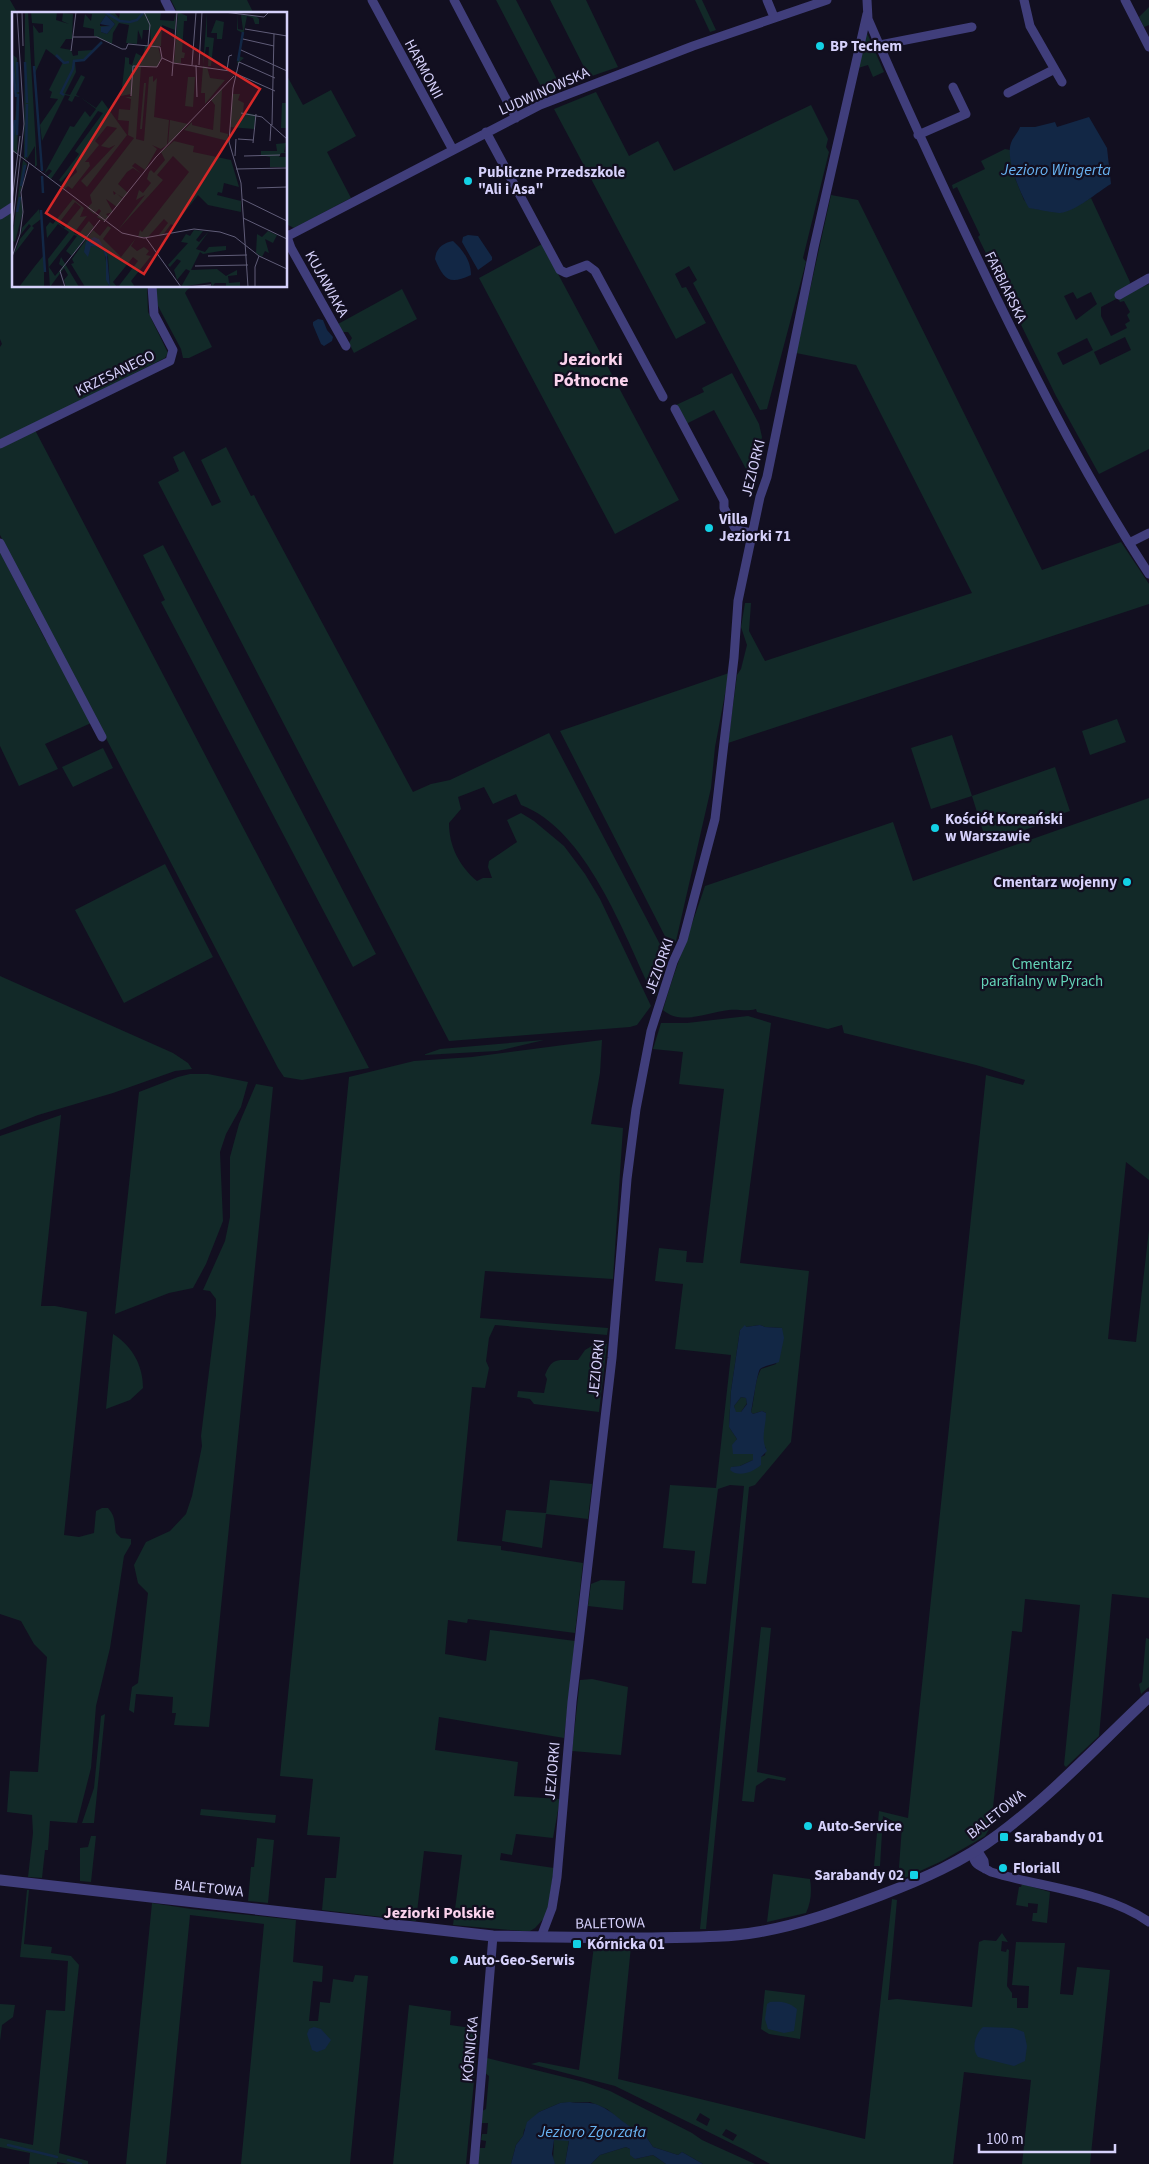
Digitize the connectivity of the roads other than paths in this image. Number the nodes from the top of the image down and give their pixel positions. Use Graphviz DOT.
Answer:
graph roads {
  1 [pos="164,0"];
  2 [pos="372,0"];
  3 [pos="454,0"];
  4 [pos="767,0"];
  5 [pos="827,0"];
  6 [pos="867,0"];
  7 [pos="1024,0"];
  8 [pos="1125,0"];
  9 [pos="171,12"];
  10 [pos="867,14"];
  11 [pos="774,17"];
  12 [pos="972,27"];
  13 [pos="880,46"];
  14 [pos="1149,47"];
  15 [pos="1053,70"];
  16 [pos="1062,82"];
  17 [pos="953,87"];
  18 [pos="1008,93"];
  19 [pos="516,118"];
  20 [pos="486,132"];
  21 [pos="918,135"];
  22 [pos="453,150"];
  23 [pos="12,207"];
  24 [pos="0,215"];
  25 [pos="288,235"];
  26 [pos="288,239"];
  27 [pos="1149,278"];
  28 [pos="152,288"];
  29 [pos="1119,295"];
  30 [pos="346,346"];
  31 [pos="662,397"];
  32 [pos="674,409"];
  33 [pos="0,444"];
  34 [pos="1149,532"];
  35 [pos="752,533"];
  36 [pos="0,543"];
  37 [pos="1129,543"];
  38 [pos="1149,574"];
  39 [pos="102,737"];
  40 [pos="1149,1697"];
  41 [pos="974,1851"];
  42 [pos="0,1880"];
  43 [pos="1149,1922"];
  44 [pos="493,1936"];
  45 [pos="541,1937"];
  46 [pos="474,2164"];
  1 -- 9 [label="street"];
  2 -- 22 [label="street, HARMONII"];
  3 -- 19 [label="street"];
  4 -- 11 [label="street"];
  5 -- 11 [label="street, LUDWINOWSKA"];
  6 -- 10 [label="street, FARBIARSKA"];
  7 -- 15 [label="street"];
  8 -- 14 [label="street"];
  10 -- 13 [label="street, FARBIARSKA"];
  10 -- 35 [label="street, JEZIORKI"];
  11 -- 19 [label="street, LUDWINOWSKA"];
  12 -- 13 [label="street"];
  13 -- 21 [label="street, FARBIARSKA"];
  15 -- 16 [label="street"];
  15 -- 18 [label="street"];
  17 -- 21 [label="street"];
  19 -- 20 [label="street, LUDWINOWSKA"];
  20 -- 22 [label="street, LUDWINOWSKA"];
  20 -- 31 [label="street"];
  21 -- 37 [label="street, FARBIARSKA"];
  22 -- 25 [label="street, LUDWINOWSKA"];
  23 -- 24 [label="street"];
  26 -- 30 [label="street, KUJAWIAKA"];
  27 -- 29 [label="street"];
  28 -- 33 [label="street, KRZESANEGO"];
  32 -- 35 [label="street"];
  34 -- 37 [label="street"];
  35 -- 45 [label="street, JEZIORKI"];
  36 -- 39 [label="street"];
  37 -- 38 [label="street, FARBIARSKA"];
  40 -- 41 [label="street, BALETOWA"];
  41 -- 43 [label="street"];
  41 -- 45 [label="street, BALETOWA"];
  42 -- 44 [label="street, BALETOWA"];
  44 -- 45 [label="street, BALETOWA"];
  44 -- 46 [label="street, KÓRNICKA"];
}
